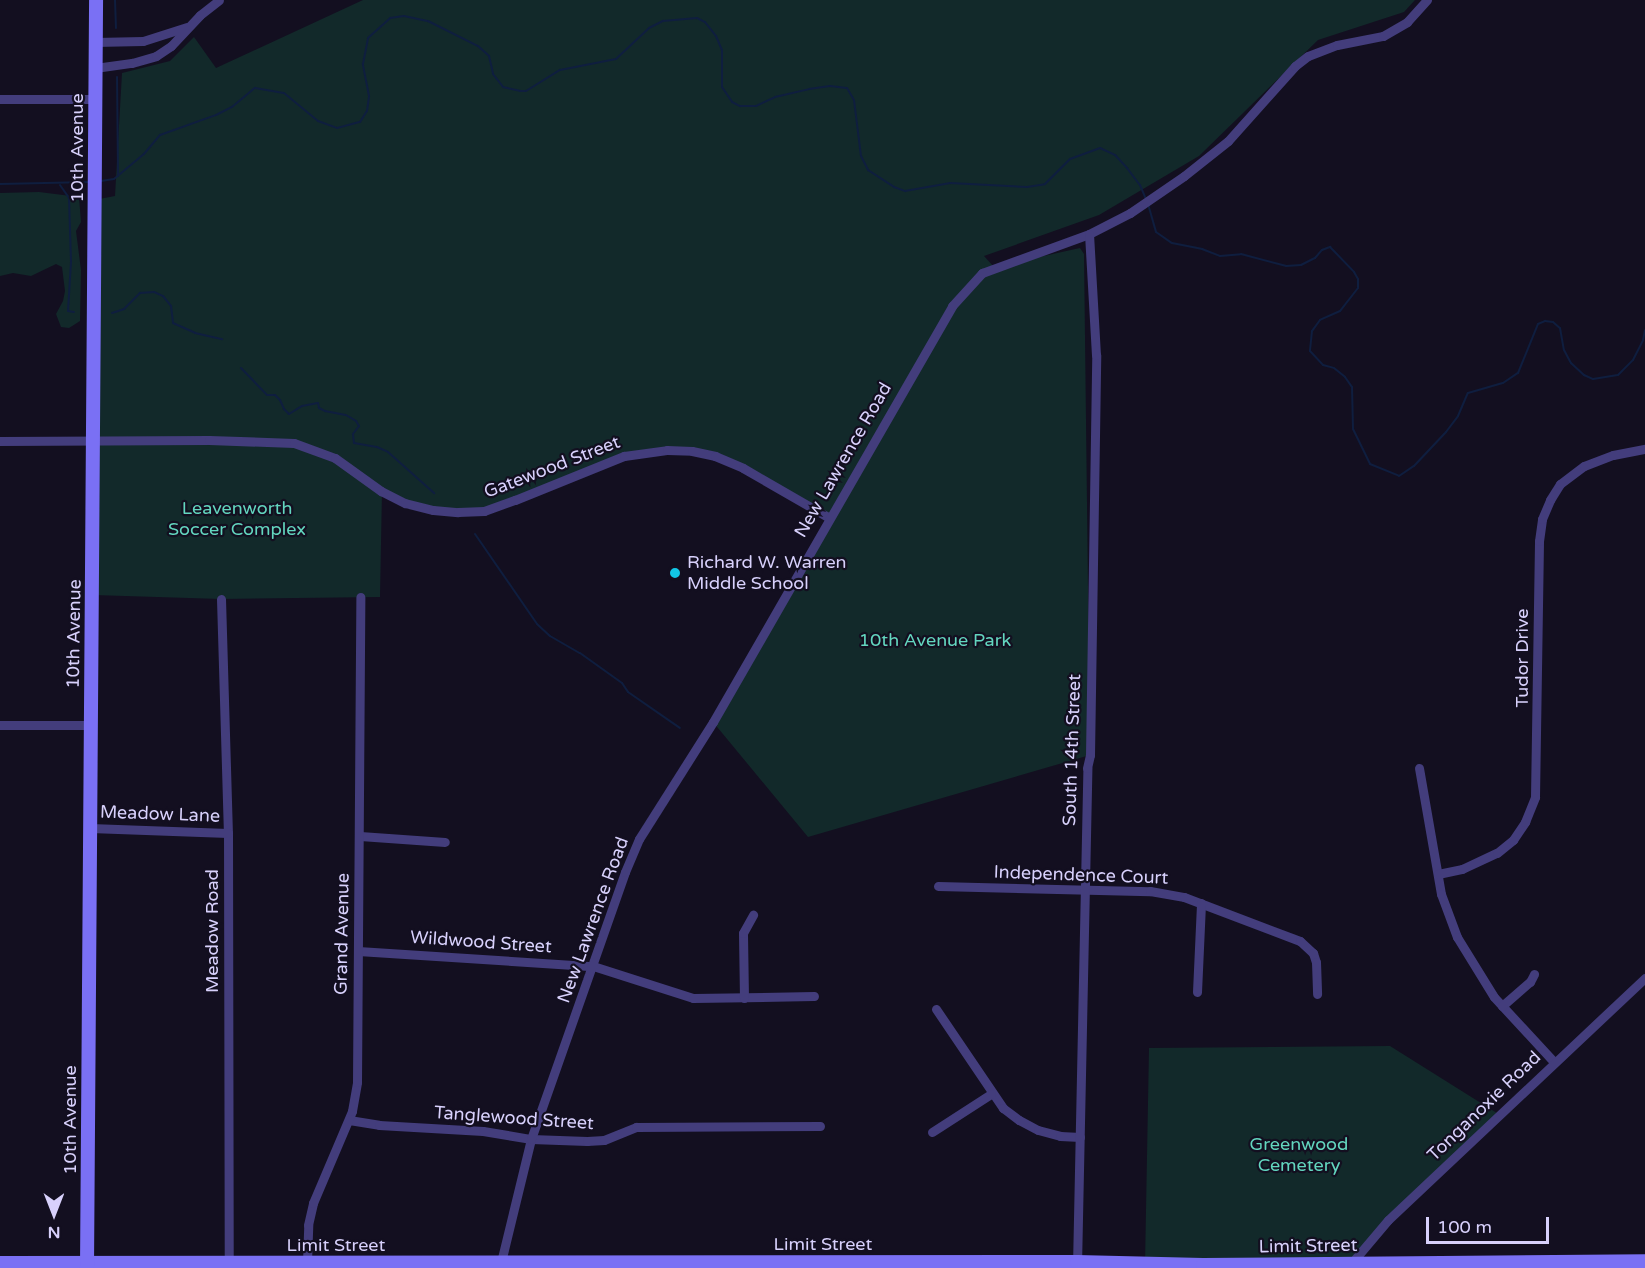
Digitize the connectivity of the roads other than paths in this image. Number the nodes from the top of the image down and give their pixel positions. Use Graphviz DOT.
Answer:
graph roads {
  1 [pos="96,0"];
  2 [pos="219,0"];
  3 [pos="1427,0"];
  4 [pos="190,26"];
  5 [pos="95,42"];
  6 [pos="95,68"];
  7 [pos="0,99"];
  8 [pos="95,99"];
  9 [pos="1089,234"];
  10 [pos="93,440"];
  11 [pos="0,441"];
  12 [pos="1645,449"];
  13 [pos="828,517"];
  14 [pos="360,597"];
  15 [pos="221,599"];
  16 [pos="0,725"];
  17 [pos="90,725"];
  18 [pos="1419,768"];
  19 [pos="90,828"];
  20 [pos="228,834"];
  21 [pos="360,836"];
  22 [pos="445,842"];
  23 [pos="1438,874"];
  24 [pos="938,886"];
  25 [pos="1084,890"];
  26 [pos="1201,903"];
  27 [pos="753,915"];
  28 [pos="358,951"];
  29 [pos="592,966"];
  30 [pos="1534,974"];
  31 [pos="1645,978"];
  32 [pos="1197,992"];
  33 [pos="1317,994"];
  34 [pos="814,996"];
  35 [pos="744,998"];
  36 [pos="1502,1006"];
  37 [pos="936,1009"];
  38 [pos="1554,1062"];
  39 [pos="991,1094"];
  40 [pos="349,1120"];
  41 [pos="820,1126"];
  42 [pos="932,1132"];
  43 [pos="1080,1137"];
  44 [pos="531,1139"];
  45 [pos="1645,1260"];
  46 [pos="501,1262"];
  47 [pos="0,1263"];
  48 [pos="229,1263"];
  49 [pos="307,1263"];
  50 [pos="87,1265"];
  51 [pos="1077,1265"];
  52 [pos="1350,1265"];
  53 [pos="1446,1265"];
  54 [pos="1544,1265"];
  55 [pos="1203,1267"];
  1 -- 5 [label="street, 10th Avenue"];
  2 -- 4 [label="street"];
  3 -- 9 [label="street, New Lawrence Road"];
  4 -- 5 [label="street"];
  4 -- 6 [label="street"];
  5 -- 6 [label="street, 10th Avenue"];
  6 -- 8 [label="street, 10th Avenue"];
  7 -- 8 [label="street"];
  8 -- 10 [label="street, 10th Avenue"];
  9 -- 13 [label="street, New Lawrence Road"];
  9 -- 25 [label="street, South 14th Street"];
  10 -- 11 [label="street, Gatewood Street"];
  10 -- 13 [label="street, Gatewood Street"];
  10 -- 17 [label="street, 10th Avenue"];
  12 -- 23 [label="street, Tudor Drive"];
  13 -- 29 [label="street, New Lawrence Road"];
  14 -- 21 [label="street, Grand Avenue"];
  15 -- 20 [label="street, Meadow Road"];
  16 -- 17 [label="street"];
  17 -- 19 [label="street, 10th Avenue"];
  18 -- 23 [label="street"];
  19 -- 20 [label="street, Meadow Lane"];
  19 -- 50 [label="street, 10th Avenue"];
  20 -- 48 [label="street, Meadow Road"];
  21 -- 22 [label="street"];
  21 -- 28 [label="street, Grand Avenue"];
  23 -- 36 [label="street"];
  24 -- 25 [label="street, Independence Court"];
  25 -- 26 [label="street, Independence Court"];
  25 -- 43 [label="street, South 14th Street"];
  26 -- 32 [label="street"];
  26 -- 33 [label="street, Independence Court"];
  27 -- 35 [label="street"];
  28 -- 29 [label="street, Wildwood Street"];
  28 -- 40 [label="street, Grand Avenue"];
  29 -- 35 [label="street, Wildwood Street"];
  29 -- 44 [label="street, New Lawrence Road"];
  30 -- 36 [label="street"];
  31 -- 38 [label="street, Tonganoxie Road"];
  34 -- 35 [label="street, Wildwood Street"];
  36 -- 38 [label="street"];
  37 -- 39 [label="street"];
  38 -- 52 [label="street, Tonganoxie Road"];
  39 -- 42 [label="street"];
  39 -- 43 [label="street"];
  40 -- 44 [label="street, Tanglewood Street"];
  40 -- 49 [label="street, Grand Avenue"];
  41 -- 44 [label="street, Tanglewood Street"];
  43 -- 51 [label="street, South 14th Street"];
  44 -- 46 [label="street, New Lawrence Road"];
  45 -- 54 [label="street, Limit Street"];
  46 -- 49 [label="street, Limit Street"];
  46 -- 51 [label="street, Limit Street"];
  47 -- 50 [label="street, Limit Street"];
  48 -- 49 [label="street, Limit Street"];
  48 -- 50 [label="street, Limit Street"];
  51 -- 55 [label="street, Limit Street"];
  52 -- 53 [label="street, Limit Street"];
  52 -- 55 [label="street, Limit Street"];
  53 -- 54 [label="street, Limit Street"];
}
